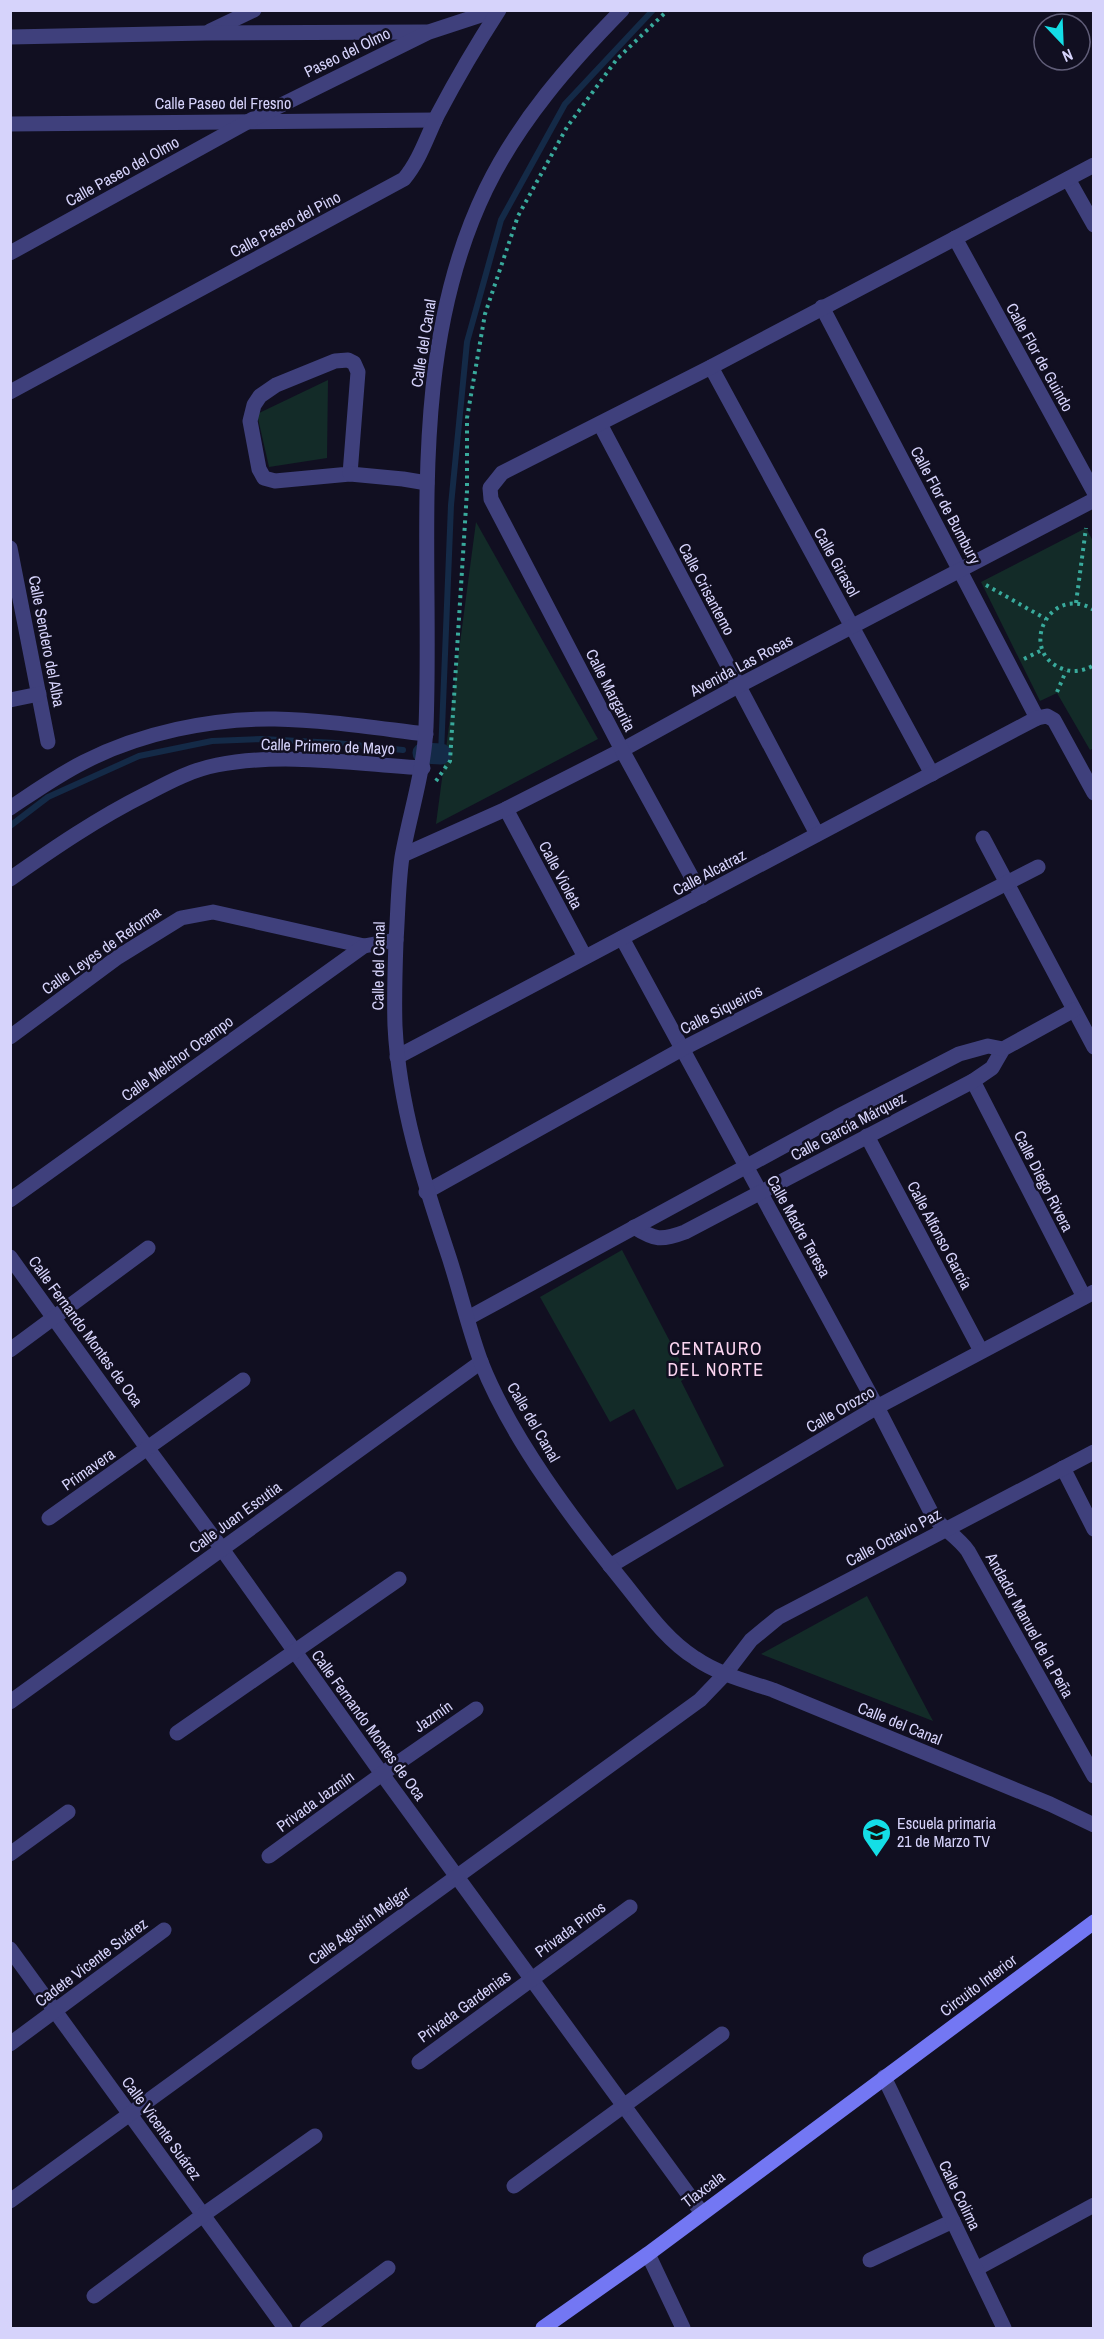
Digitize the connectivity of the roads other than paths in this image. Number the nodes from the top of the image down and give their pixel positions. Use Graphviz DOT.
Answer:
graph roads {
  1 [pos="254,10"];
  2 [pos="498,10"];
  3 [pos="622,10"];
  4 [pos="234,15"];
  5 [pos="429,32"];
  6 [pos="206,33"];
  7 [pos="10,37"];
  8 [pos="251,120"];
  9 [pos="435,120"];
  10 [pos="10,124"];
  11 [pos="1094,165"];
  12 [pos="1068,178"];
  13 [pos="1094,225"];
  14 [pos="955,238"];
  15 [pos="10,253"];
  16 [pos="822,307"];
  17 [pos="711,367"];
  18 [pos="10,392"];
  19 [pos="600,424"];
  20 [pos="350,474"];
  21 [pos="427,483"];
  22 [pos="1094,492"];
  23 [pos="1094,500"];
  24 [pos="10,548"];
  25 [pos="960,570"];
  26 [pos="15,592"];
  27 [pos="852,627"];
  28 [pos="738,686"];
  29 [pos="39,694"];
  30 [pos="10,700"];
  31 [pos="1037,718"];
  32 [pos="426,734"];
  33 [pos="48,742"];
  34 [pos="622,750"];
  35 [pos="423,768"];
  36 [pos="1088,768"];
  37 [pos="932,774"];
  38 [pos="1094,794"];
  39 [pos="10,808"];
  40 [pos="506,809"];
  41 [pos="818,834"];
  42 [pos="983,838"];
  43 [pos="403,855"];
  44 [pos="1038,867"];
  45 [pos="10,879"];
  46 [pos="1006,881"];
  47 [pos="702,896"];
  48 [pos="622,938"];
  49 [pos="396,940"];
  50 [pos="364,946"];
  51 [pos="585,957"];
  52 [pos="1074,1010"];
  53 [pos="10,1037"];
  54 [pos="1094,1047"];
  55 [pos="682,1049"];
  56 [pos="1003,1049"];
  57 [pos="397,1057"];
  58 [pos="973,1081"];
  59 [pos="867,1136"];
  60 [pos="746,1167"];
  61 [pos="426,1192"];
  62 [pos="760,1192"];
  63 [pos="10,1200"];
  64 [pos="634,1227"];
  65 [pos="148,1248"];
  66 [pos="10,1257"];
  67 [pos="1089,1294"];
  68 [pos="54,1318"];
  69 [pos="468,1318"];
  70 [pos="10,1350"];
  71 [pos="981,1350"];
  72 [pos="482,1362"];
  73 [pos="243,1380"];
  74 [pos="877,1407"];
  75 [pos="148,1449"];
  76 [pos="1094,1452"];
  77 [pos="1063,1468"];
  78 [pos="49,1518"];
  79 [pos="1094,1528"];
  80 [pos="947,1529"];
  81 [pos="222,1549"];
  82 [pos="610,1566"];
  83 [pos="399,1579"];
  84 [pos="294,1650"];
  85 [pos="725,1674"];
  86 [pos="10,1702"];
  87 [pos="476,1709"];
  88 [pos="177,1733"];
  89 [pos="382,1774"];
  90 [pos="1094,1776"];
  91 [pos="68,1812"];
  92 [pos="1094,1825"];
  93 [pos="10,1854"];
  94 [pos="269,1856"];
  95 [pos="456,1877"];
  96 [pos="630,1908"];
  97 [pos="1094,1922"];
  98 [pos="164,1930"];
  99 [pos="10,1949"];
  100 [pos="531,1980"];
  101 [pos="55,2011"];
  102 [pos="722,2034"];
  103 [pos="10,2044"];
  104 [pos="419,2062"];
  105 [pos="884,2077"];
  106 [pos="623,2106"];
  107 [pos="130,2114"];
  108 [pos="315,2136"];
  109 [pos="514,2186"];
  110 [pos="10,2201"];
  111 [pos="1094,2205"];
  112 [pos="702,2213"];
  113 [pos="202,2215"];
  114 [pos="953,2222"];
  115 [pos="648,2254"];
  116 [pos="870,2260"];
  117 [pos="388,2268"];
  118 [pos="976,2269"];
  119 [pos="94,2296"];
  120 [pos="285,2328"];
  121 [pos="307,2328"];
  122 [pos="543,2328"];
  123 [pos="683,2328"];
  124 [pos="1004,2328"];
  1 -- 4 [label="street"];
  2 -- 5 [label="street, Paseo del Olmo"];
  2 -- 9 [label="street, Calle Paseo del Pino"];
  3 -- 21 [label="street, Calle del Canal"];
  4 -- 6 [label="street"];
  5 -- 6 [label="street"];
  5 -- 8 [label="street, Paseo del Olmo"];
  6 -- 7 [label="street"];
  8 -- 9 [label="street, Calle Paseo del Fresno"];
  8 -- 10 [label="street, Calle Paseo del Fresno"];
  8 -- 15 [label="street, Calle Paseo del Olmo"];
  9 -- 18 [label="street, Calle Paseo del Pino"];
  11 -- 12 [label="street"];
  12 -- 13 [label="street"];
  12 -- 14 [label="street"];
  14 -- 16 [label="street"];
  14 -- 22 [label="street, Calle Flor de Guindo"];
  16 -- 17 [label="street"];
  16 -- 25 [label="street, Calle Flor de Bumbury"];
  17 -- 19 [label="street"];
  17 -- 27 [label="street, Calle Girasol"];
  19 -- 28 [label="street, Calle Crisantemo"];
  19 -- 34 [label="street, Calle Margarita"];
  20 -- 20 [label="street"];
  20 -- 21 [label="street"];
  21 -- 32 [label="street, Calle del Canal"];
  23 -- 25 [label="street, Avenida Las Rosas"];
  24 -- 26 [label="street, Calle Sendero del Alba"];
  25 -- 27 [label="street, Avenida Las Rosas"];
  25 -- 31 [label="street, Calle Flor de Bumbury"];
  26 -- 29 [label="street, Calle Sendero del Alba"];
  27 -- 28 [label="street, Avenida Las Rosas"];
  27 -- 37 [label="street, Calle Girasol"];
  28 -- 34 [label="street, Avenida Las Rosas"];
  28 -- 41 [label="street, Calle Crisantemo"];
  29 -- 30 [label="street"];
  29 -- 33 [label="street, Calle Sendero del Alba"];
  31 -- 36 [label="street"];
  31 -- 37 [label="street, Calle Alcatraz"];
  32 -- 35 [label="street, Calle del Canal"];
  32 -- 39 [label="street"];
  34 -- 40 [label="street, Avenida Las Rosas"];
  34 -- 47 [label="street, Calle Margarita"];
  35 -- 43 [label="street, Calle del Canal"];
  35 -- 45 [label="street, Calle Primero de Mayo"];
  36 -- 38 [label="street"];
  37 -- 41 [label="street, Calle Alcatraz"];
  40 -- 43 [label="street, Avenida Las Rosas"];
  40 -- 51 [label="street, Calle Violeta"];
  41 -- 47 [label="street, Calle Alcatraz"];
  42 -- 46 [label="street"];
  43 -- 49 [label="street, Calle del Canal"];
  44 -- 46 [label="street, Calle Siqueiros"];
  46 -- 52 [label="street"];
  46 -- 55 [label="street, Calle Siqueiros"];
  47 -- 48 [label="street, Calle Alcatraz"];
  48 -- 51 [label="street, Calle Alcatraz"];
  48 -- 55 [label="street, Calle Madre Teresa"];
  49 -- 50 [label="street, Calle Leyes de Reforma"];
  49 -- 57 [label="street, Calle del Canal"];
  50 -- 53 [label="street, Calle Leyes de Reforma"];
  50 -- 63 [label="street, Calle Melchor Ocampo"];
  51 -- 57 [label="street, Calle Alcatraz"];
  52 -- 54 [label="street"];
  52 -- 56 [label="street, Calle García Márquez"];
  55 -- 60 [label="street, Calle Madre Teresa"];
  55 -- 61 [label="street, Calle Siqueiros"];
  56 -- 58 [label="street, Calle García Márquez"];
  56 -- 60 [label="street, Calle García Márquez"];
  57 -- 61 [label="street, Calle del Canal"];
  58 -- 59 [label="street, Calle García Márquez"];
  58 -- 67 [label="street, Calle Diego Rivera"];
  59 -- 62 [label="street, Calle García Márquez"];
  59 -- 71 [label="street, Calle Alfonso García"];
  60 -- 62 [label="street, Calle Madre Teresa"];
  60 -- 64 [label="street, Calle García Márquez"];
  61 -- 69 [label="street, Calle del Canal"];
  62 -- 64 [label="street, Calle García Márquez"];
  62 -- 74 [label="street, Calle Madre Teresa"];
  64 -- 69 [label="street, Calle García Márquez"];
  65 -- 68 [label="street"];
  66 -- 68 [label="street, Calle Fernando Montes de Oca"];
  67 -- 71 [label="street, Calle Orozco"];
  68 -- 70 [label="street"];
  68 -- 75 [label="street, Calle Fernando Montes de Oca"];
  69 -- 72 [label="street, Calle del Canal"];
  71 -- 74 [label="street, Calle Orozco"];
  72 -- 81 [label="street, Calle Juan Escutia"];
  72 -- 82 [label="street, Calle del Canal"];
  73 -- 75 [label="street, Primavera"];
  74 -- 80 [label="street, Calle Madre Teresa"];
  74 -- 82 [label="street, Calle Orozco"];
  75 -- 78 [label="street, Primavera"];
  75 -- 81 [label="street, Calle Fernando Montes de Oca"];
  76 -- 77 [label="street, Calle Octavio Paz"];
  77 -- 79 [label="street"];
  77 -- 80 [label="street, Calle Octavio Paz"];
  80 -- 85 [label="street, Calle Octavio Paz"];
  80 -- 90 [label="street, Andador Manuel de la Peña"];
  81 -- 84 [label="street, Calle Fernando Montes de Oca"];
  81 -- 86 [label="street, Calle Juan Escutia"];
  82 -- 85 [label="street, Calle del Canal"];
  83 -- 84 [label="street"];
  84 -- 88 [label="street"];
  84 -- 89 [label="street, Calle Fernando Montes de Oca"];
  85 -- 92 [label="street, Calle del Canal"];
  85 -- 95 [label="street, Calle Agustín Melgar"];
  87 -- 89 [label="street, Jazmín"];
  89 -- 94 [label="street, Privada Jazmín"];
  89 -- 95 [label="street, Calle Fernando Montes de Oca"];
  91 -- 93 [label="street"];
  95 -- 100 [label="street, Calle Fernando Montes de Oca"];
  95 -- 107 [label="street, Calle Agustín Melgar"];
  96 -- 100 [label="street, Privada Pinos"];
  97 -- 105 [label="main road, Circuito Interior"];
  98 -- 101 [label="street, Cadete Vicente Suárez"];
  99 -- 101 [label="street, Calle Vicente Suárez"];
  100 -- 104 [label="street, Privada Gardenias"];
  100 -- 106 [label="street, Calle Fernando Montes de Oca"];
  101 -- 103 [label="street, Cadete Vicente Suárez"];
  101 -- 107 [label="street, Calle Vicente Suárez"];
  102 -- 106 [label="street"];
  105 -- 112 [label="main road, Tlaxcala"];
  105 -- 114 [label="street, Calle Colima"];
  106 -- 109 [label="street"];
  106 -- 112 [label="street, Calle Fernando Montes de Oca"];
  107 -- 110 [label="street, Calle Agustín Melgar"];
  107 -- 113 [label="street, Calle Vicente Suárez"];
  108 -- 113 [label="street"];
  111 -- 118 [label="street"];
  112 -- 115 [label="main road, Tlaxcala"];
  113 -- 119 [label="street"];
  113 -- 120 [label="street, Calle Vicente Suárez"];
  114 -- 116 [label="street"];
  114 -- 118 [label="street, Calle Colima"];
  115 -- 122 [label="main road, Tlaxcala"];
  115 -- 123 [label="street"];
  117 -- 121 [label="street"];
  118 -- 124 [label="street, Calle Colima"];
}
